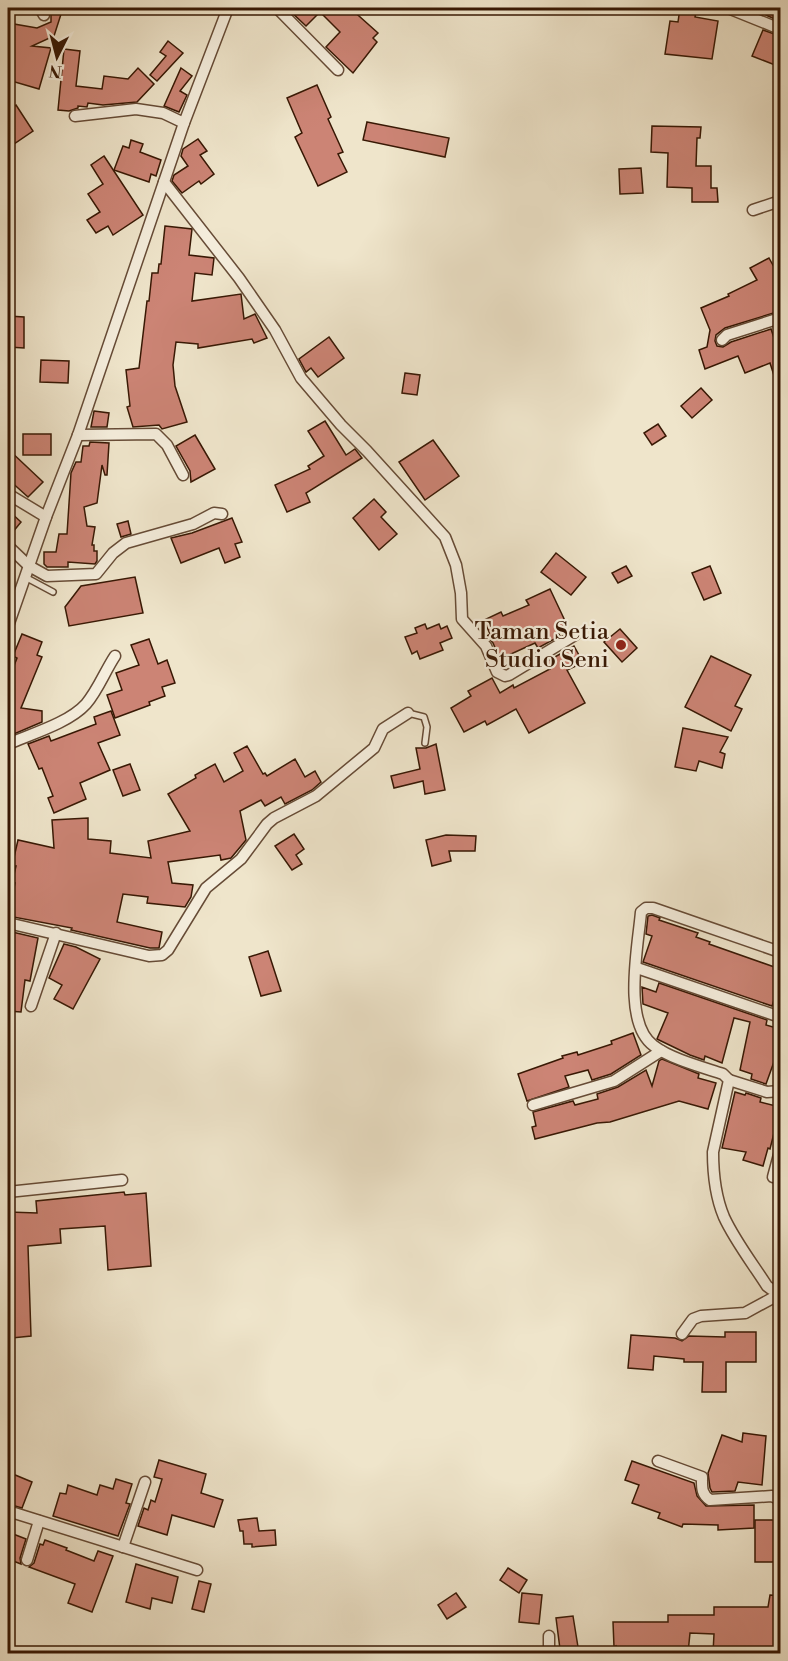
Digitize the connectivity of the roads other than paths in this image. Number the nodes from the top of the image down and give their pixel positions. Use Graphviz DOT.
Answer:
graph roads {
  1 [pos="228,8"];
  2 [pos="277,8"];
  3 [pos="728,8"];
  4 [pos="780,29"];
  5 [pos="338,70"];
  6 [pos="75,116"];
  7 [pos="184,123"];
  8 [pos="165,182"];
  9 [pos="780,201"];
  10 [pos="753,210"];
  11 [pos="780,318"];
  12 [pos="722,340"];
  13 [pos="78,435"];
  14 [pos="183,475"];
  15 [pos="8,494"];
  16 [pos="222,514"];
  17 [pos="46,517"];
  18 [pos="8,546"];
  19 [pos="27,571"];
  20 [pos="53,592"];
  21 [pos="8,626"];
  22 [pos="576,635"];
  23 [pos="115,656"];
  24 [pos="408,712"];
  25 [pos="425,743"];
  26 [pos="8,744"];
  27 [pos="8,923"];
  28 [pos="56,933"];
  29 [pos="780,952"];
  30 [pos="636,968"];
  31 [pos="32,1006"];
  32 [pos="780,1017"];
  33 [pos="661,1051"];
  34 [pos="729,1080"];
  35 [pos="780,1091"];
  36 [pos="533,1105"];
  37 [pos="780,1151"];
  38 [pos="773,1177"];
  39 [pos="122,1180"];
  40 [pos="8,1192"];
  41 [pos="780,1292"];
  42 [pos="682,1334"];
  43 [pos="658,1461"];
  44 [pos="145,1482"];
  45 [pos="780,1500"];
  46 [pos="8,1511"];
  47 [pos="39,1521"];
  48 [pos="123,1547"];
  49 [pos="27,1560"];
  50 [pos="197,1570"];
  51 [pos="549,1636"];
  52 [pos="549,1653"];
  1 -- 7 [label="street"];
  2 -- 5 [label="street"];
  3 -- 4 [label="street"];
  6 -- 7 [label="street"];
  7 -- 8 [label="street"];
  8 -- 13 [label="street"];
  8 -- 22 [label="street"];
  9 -- 10 [label="street"];
  11 -- 12 [label="street"];
  13 -- 14 [label="street"];
  13 -- 17 [label="street"];
  15 -- 17 [label="street"];
  16 -- 19 [label="street"];
  17 -- 19 [label="street"];
  18 -- 19 [label="street"];
  19 -- 20 [label="lane"];
  19 -- 21 [label="street"];
  23 -- 26 [label="street"];
  24 -- 25 [label="lane"];
  24 -- 28 [label="street"];
  27 -- 28 [label="street"];
  28 -- 31 [label="street"];
  29 -- 30 [label="street"];
  30 -- 32 [label="street"];
  30 -- 33 [label="street"];
  33 -- 34 [label="street"];
  33 -- 36 [label="street"];
  34 -- 35 [label="street"];
  34 -- 41 [label="street"];
  37 -- 38 [label="street"];
  39 -- 40 [label="street"];
  41 -- 42 [label="street"];
  43 -- 45 [label="street"];
  44 -- 48 [label="street"];
  46 -- 47 [label="street"];
  47 -- 48 [label="street"];
  47 -- 49 [label="street"];
  48 -- 50 [label="street"];
  51 -- 52 [label="street"];
}
